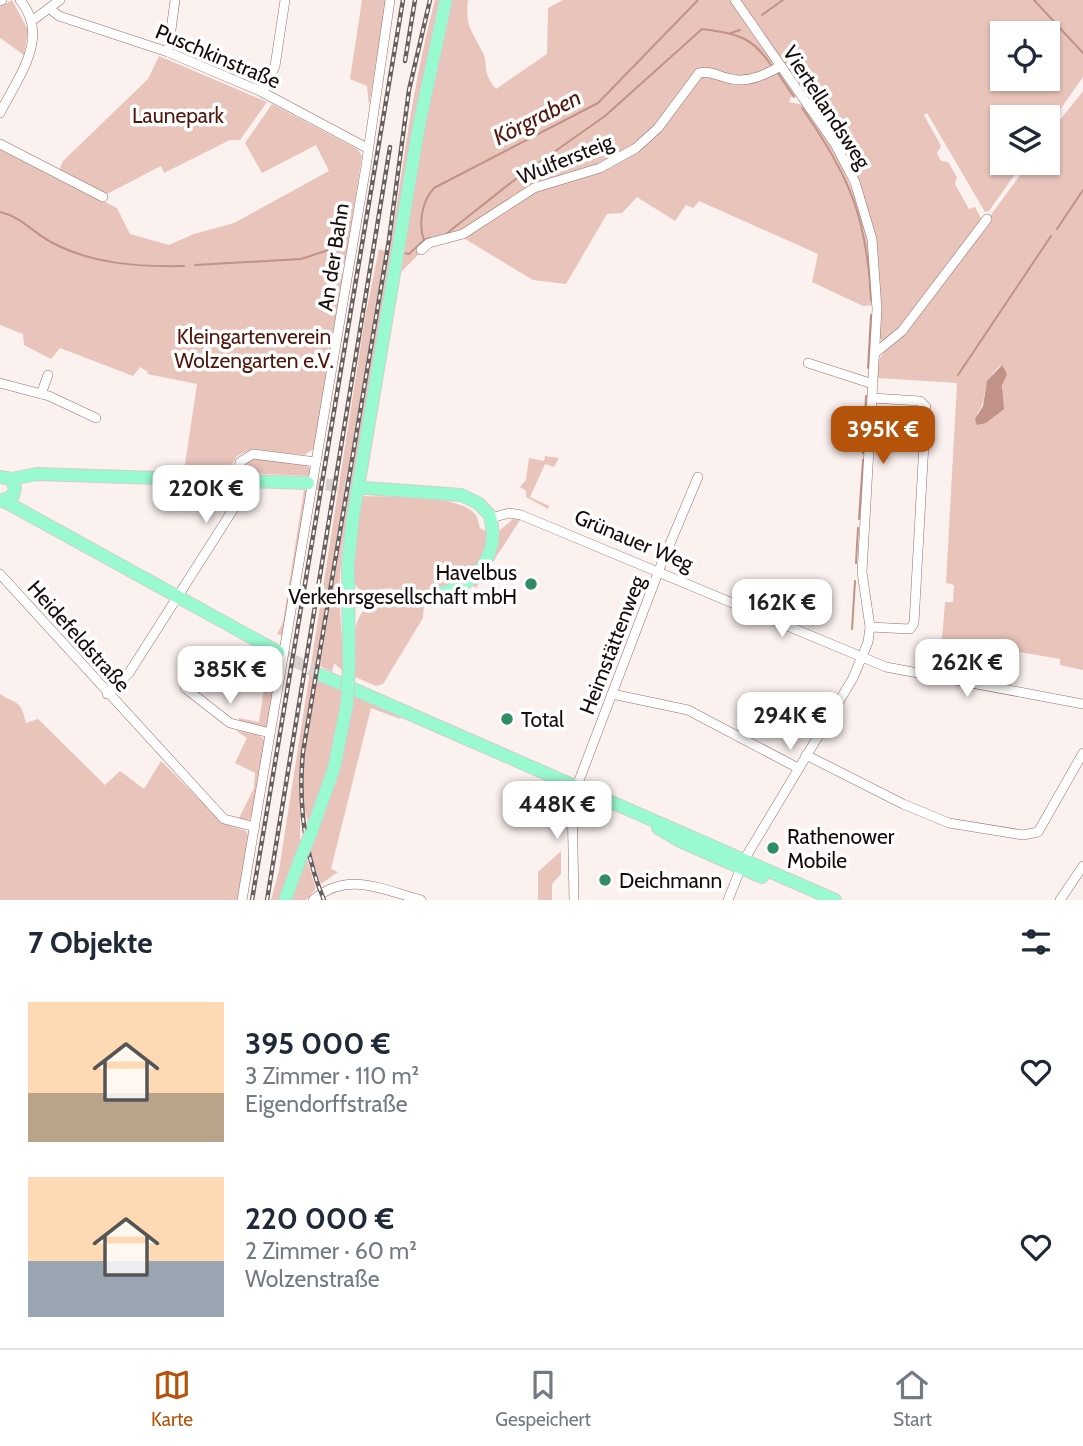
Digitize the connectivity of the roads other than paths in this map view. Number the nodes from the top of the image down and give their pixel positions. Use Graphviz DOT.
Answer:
graph roads {
  1 [pos="20,0"];
  2 [pos="60,0"];
  3 [pos="175,0"];
  4 [pos="285,0"];
  5 [pos="390,0"];
  6 [pos="446,0"];
  7 [pos="736,0"];
  8 [pos="50,9"];
  9 [pos="33,20"];
  10 [pos="168,52"];
  11 [pos="781,66"];
  12 [pos="263,92"];
  13 [pos="0,113"];
  14 [pos="0,144"];
  15 [pos="367,148"];
  16 [pos="103,197"];
  17 [pos="987,219"];
  18 [pos="421,250"];
  19 [pos="874,353"];
  20 [pos="808,363"];
  21 [pos="48,375"];
  22 [pos="0,383"];
  23 [pos="873,384"];
  24 [pos="41,394"];
  25 [pos="872,398"];
  26 [pos="96,418"];
  27 [pos="316,462"];
  28 [pos="698,477"];
  29 [pos="236,480"];
  30 [pos="308,483"];
  31 [pos="365,488"];
  32 [pos="7,490"];
  33 [pos="491,518"];
  34 [pos="659,572"];
  35 [pos="0,573"];
  36 [pos="347,596"];
  37 [pos="178,597"];
  38 [pos="416,598"];
  39 [pos="366,601"];
  40 [pos="870,627"];
  41 [pos="349,632"];
  42 [pos="278,652"];
  43 [pos="862,657"];
  44 [pos="321,675"];
  45 [pos="185,688"];
  46 [pos="107,694"];
  47 [pos="612,694"];
  48 [pos="1083,704"];
  49 [pos="271,733"];
  50 [pos="1083,753"];
  51 [pos="806,755"];
  52 [pos="798,768"];
  53 [pos="576,787"];
  54 [pos="255,827"];
  55 [pos="742,864"];
  56 [pos="1083,866"];
  57 [pos="317,897"];
  58 [pos="242,900"];
  59 [pos="285,900"];
  60 [pos="421,900"];
  61 [pos="574,900"];
  62 [pos="728,900"];
  63 [pos="823,900"];
  64 [pos="835,900"];
  65 [pos="1060,900"];
  1 -- 9 [label="street"];
  2 -- 8 [label="street"];
  3 -- 10 [label="street"];
  4 -- 12 [label="street"];
  5 -- 15 [label="street, An der Bahn"];
  6 -- 36 [label="main road"];
  7 -- 11 [label="street, Viertellandsweg"];
  8 -- 9 [label="street"];
  8 -- 10 [label="street, Puschkinstraße"];
  9 -- 13 [label="street"];
  10 -- 12 [label="street, Puschkinstraße"];
  11 -- 18 [label="street, Wulfersteig"];
  11 -- 19 [label="street, Viertellandsweg"];
  12 -- 15 [label="street, Puschkinstraße"];
  14 -- 16 [label="street"];
  15 -- 27 [label="street, An der Bahn"];
  17 -- 19 [label="street"];
  19 -- 23 [label="street, Viertellandsweg"];
  20 -- 23 [label="street"];
  21 -- 24 [label="street"];
  22 -- 24 [label="street"];
  23 -- 25 [label="street, Viertellandsweg"];
  24 -- 26 [label="street"];
  25 -- 40 [label="street, Viertellandsweg"];
  25 -- 40 [label="street"];
  27 -- 29 [label="street"];
  27 -- 49 [label="street, An der Bahn"];
  28 -- 34 [label="street, Heimstättenweg"];
  29 -- 30 [label="main road"];
  29 -- 32 [label="main road"];
  29 -- 37 [label="street"];
  31 -- 33 [label="main road"];
  32 -- 37 [label="main road"];
  33 -- 34 [label="street, Grünauer Weg"];
  33 -- 38 [label="main road"];
  34 -- 43 [label="street, Grünauer Weg"];
  34 -- 47 [label="street, Heimstättenweg"];
  35 -- 46 [label="street, Heidefeldstraße"];
  36 -- 38 [label="main road"];
  36 -- 39 [label="main road"];
  36 -- 41 [label="main road"];
  37 -- 42 [label="main road"];
  37 -- 46 [label="street"];
  38 -- 39 [label="main road"];
  39 -- 41 [label="main road"];
  40 -- 43 [label="street"];
  41 -- 59 [label="main road, bridge"];
  43 -- 48 [label="street, Grünauer Weg"];
  43 -- 51 [label="street"];
  44 -- 53 [label="main road"];
  45 -- 49 [label="street"];
  46 -- 54 [label="street, Heidefeldstraße"];
  47 -- 52 [label="street"];
  47 -- 53 [label="street, Heimstättenweg"];
  49 -- 54 [label="street, An der Bahn"];
  50 -- 51 [label="street"];
  51 -- 52 [label="street"];
  52 -- 55 [label="street"];
  53 -- 55 [label="main road"];
  53 -- 61 [label="street, Heimstättenweg"];
  54 -- 58 [label="street, An der Bahn"];
  55 -- 62 [label="street"];
  55 -- 63 [label="main road"];
  55 -- 64 [label="main road"];
  56 -- 65 [label="street"];
  57 -- 60 [label="street"];
}
